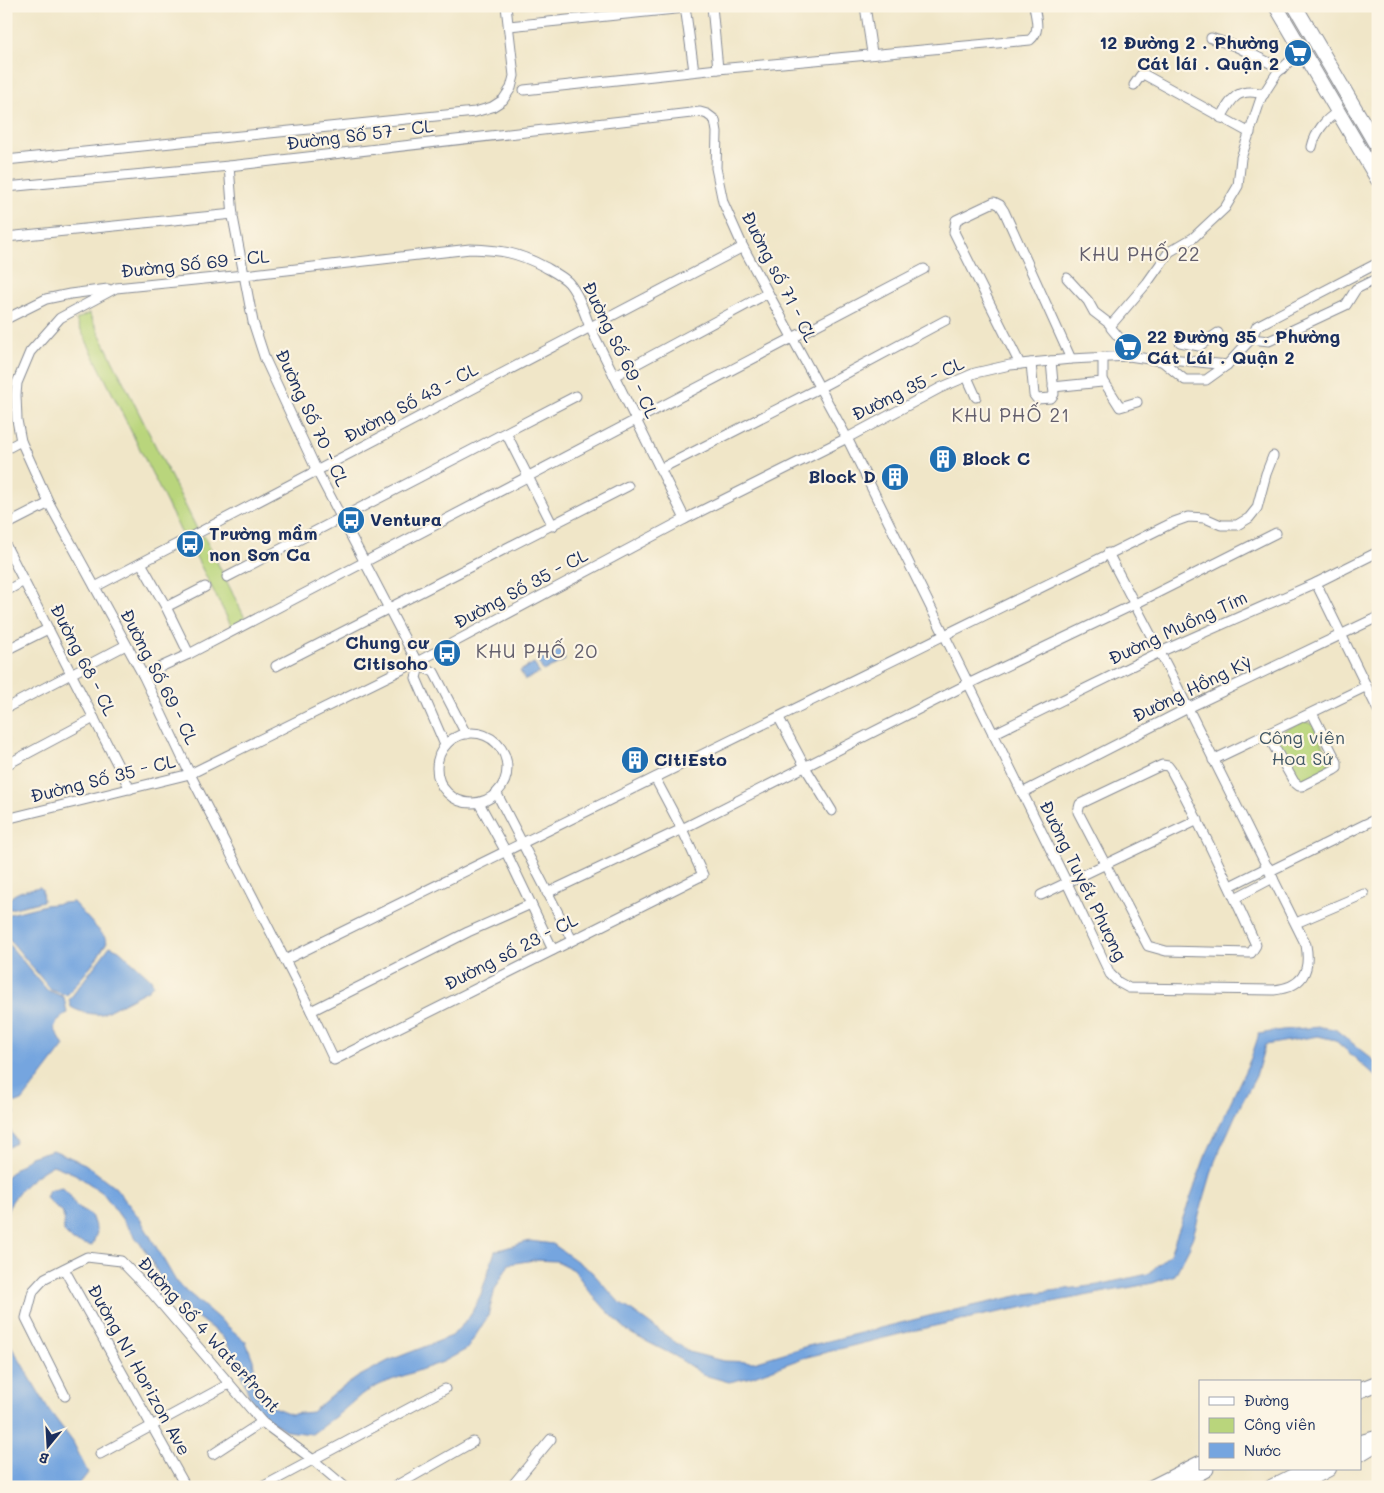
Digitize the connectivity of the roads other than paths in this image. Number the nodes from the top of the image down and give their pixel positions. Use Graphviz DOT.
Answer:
graph roads {
  1 [pos="506,6"];
  2 [pos="712,6"];
  3 [pos="865,6"];
  4 [pos="1034,6"];
  5 [pos="1276,6"];
  6 [pos="1285,6"];
  7 [pos="1295,6"];
  8 [pos="1303,6"];
  9 [pos="685,7"];
  10 [pos="509,26"];
  11 [pos="1211,38"];
  12 [pos="1306,49"];
  13 [pos="872,53"];
  14 [pos="718,69"];
  15 [pos="1282,69"];
  16 [pos="694,71"];
  17 [pos="1134,85"];
  18 [pos="524,90"];
  19 [pos="1264,94"];
  20 [pos="1338,112"];
  21 [pos="1221,118"];
  22 [pos="714,120"];
  23 [pos="1250,133"];
  24 [pos="1378,135"];
  25 [pos="1312,147"];
  26 [pos="1378,148"];
  27 [pos="6,160"];
  28 [pos="1378,165"];
  29 [pos="229,166"];
  30 [pos="1378,180"];
  31 [pos="6,187"];
  32 [pos="233,214"];
  33 [pos="6,237"];
  34 [pos="743,247"];
  35 [pos="1378,263"];
  36 [pos="924,269"];
  37 [pos="244,275"];
  38 [pos="1067,278"];
  39 [pos="1378,278"];
  40 [pos="116,288"];
  41 [pos="768,293"];
  42 [pos="6,319"];
  43 [pos="946,320"];
  44 [pos="1111,325"];
  45 [pos="590,328"];
  46 [pos="1218,333"];
  47 [pos="791,339"];
  48 [pos="1251,339"];
  49 [pos="1180,342"];
  50 [pos="1129,356"];
  51 [pos="1103,357"];
  52 [pos="1071,359"];
  53 [pos="1051,361"];
  54 [pos="1162,361"];
  55 [pos="1031,363"];
  56 [pos="1020,364"];
  57 [pos="1227,365"];
  58 [pos="614,376"];
  59 [pos="967,376"];
  60 [pos="1104,380"];
  61 [pos="1053,387"];
  62 [pos="819,388"];
  63 [pos="576,396"];
  64 [pos="976,397"];
  65 [pos="11,398"];
  66 [pos="1137,402"];
  67 [pos="636,420"];
  68 [pos="506,433"];
  69 [pos="847,438"];
  70 [pos="22,441"];
  71 [pos="6,449"];
  72 [pos="1273,456"];
  73 [pos="660,469"];
  74 [pos="317,471"];
  75 [pos="528,476"];
  76 [pos="628,486"];
  77 [pos="49,502"];
  78 [pos="342,516"];
  79 [pos="686,519"];
  80 [pos="6,525"];
  81 [pos="553,526"];
  82 [pos="1276,533"];
  83 [pos="6,546"];
  84 [pos="1378,552"];
  85 [pos="1108,553"];
  86 [pos="364,562"];
  87 [pos="141,563"];
  88 [pos="227,576"];
  89 [pos="24,582"];
  90 [pos="1316,583"];
  91 [pos="95,587"];
  92 [pos="205,587"];
  93 [pos="6,591"];
  94 [pos="1135,604"];
  95 [pos="166,607"];
  96 [pos="389,608"];
  97 [pos="1378,617"];
  98 [pos="48,629"];
  99 [pos="1341,634"];
  100 [pos="944,635"];
  101 [pos="126,645"];
  102 [pos="6,650"];
  103 [pos="1160,652"];
  104 [pos="189,654"];
  105 [pos="418,664"];
  106 [pos="276,666"];
  107 [pos="72,674"];
  108 [pos="143,675"];
  109 [pos="968,684"];
  110 [pos="1365,687"];
  111 [pos="6,708"];
  112 [pos="1188,708"];
  113 [pos="1378,710"];
  114 [pos="1312,713"];
  115 [pos="94,718"];
  116 [pos="779,718"];
  117 [pos="466,734"];
  118 [pos="992,734"];
  119 [pos="1267,734"];
  120 [pos="446,745"];
  121 [pos="1213,760"];
  122 [pos="6,764"];
  123 [pos="805,767"];
  124 [pos="190,774"];
  125 [pos="655,778"];
  126 [pos="130,790"];
  127 [pos="1022,793"];
  128 [pos="497,794"];
  129 [pos="479,803"];
  130 [pos="832,811"];
  131 [pos="1378,818"];
  132 [pos="6,819"];
  133 [pos="1198,820"];
  134 [pos="682,829"];
  135 [pos="522,844"];
  136 [pos="506,852"];
  137 [pos="1106,864"];
  138 [pos="1270,872"];
  139 [pos="1067,883"];
  140 [pos="1230,886"];
  141 [pos="548,894"];
  142 [pos="1364,894"];
  143 [pos="1042,895"];
  144 [pos="1235,898"];
  145 [pos="531,904"];
  146 [pos="1296,923"];
  147 [pos="572,940"];
  148 [pos="553,950"];
  149 [pos="285,960"];
  150 [pos="311,1011"];
  151 [pos="334,1060"];
  152 [pos="64,1269"];
  153 [pos="1378,1383"];
  154 [pos="229,1384"];
  155 [pos="444,1389"];
  156 [pos="1362,1389"];
  157 [pos="65,1396"];
  158 [pos="262,1422"];
  159 [pos="152,1426"];
  160 [pos="1378,1438"];
  161 [pos="550,1439"];
  162 [pos="473,1442"];
  163 [pos="1362,1442"];
  164 [pos="1378,1443"];
  165 [pos="1362,1453"];
  166 [pos="100,1454"];
  167 [pos="213,1454"];
  168 [pos="312,1459"];
  169 [pos="1199,1464"];
  170 [pos="1204,1470"];
  171 [pos="1306,1470"];
  172 [pos="1328,1470"];
  173 [pos="186,1487"];
  174 [pos="262,1487"];
  175 [pos="345,1487"];
  176 [pos="394,1487"];
  177 [pos="511,1487"];
  178 [pos="1152,1487"];
  179 [pos="1173,1487"];
  180 [pos="1272,1487"];
  181 [pos="1294,1487"];
  1 -- 10 [label="street"];
  2 -- 14 [label="street"];
  3 -- 13 [label="street"];
  4 -- 13 [label="street"];
  5 -- 12 [label="main road"];
  6 -- 12 [label="main road"];
  7 -- 26 [label="main road"];
  8 -- 24 [label="main road"];
  9 -- 10 [label="street"];
  9 -- 16 [label="street"];
  10 -- 27 [label="street"];
  11 -- 15 [label="street"];
  12 -- 15 [label="street"];
  12 -- 20 [label="main road"];
  12 -- 28 [label="main road"];
  13 -- 14 [label="street"];
  14 -- 16 [label="street"];
  15 -- 19 [label="street"];
  16 -- 18 [label="street"];
  17 -- 21 [label="street"];
  19 -- 21 [label="street"];
  19 -- 23 [label="street"];
  20 -- 25 [label="street"];
  20 -- 30 [label="main road"];
  21 -- 23 [label="street"];
  22 -- 29 [label="street, Đường Số 57 - CL"];
  22 -- 34 [label="street, Đường số 71 - CL"];
  23 -- 44 [label="street"];
  29 -- 31 [label="street, Đường Số 57 - CL"];
  29 -- 32 [label="street, Đường Số 70 - CL"];
  32 -- 33 [label="street"];
  32 -- 37 [label="street, Đường Số 70 - CL"];
  34 -- 41 [label="street, Đường số 71 - CL"];
  34 -- 45 [label="street, Đường Số 43 - CL"];
  35 -- 48 [label="street"];
  36 -- 47 [label="street"];
  37 -- 40 [label="street, Đường Số 69 - CL"];
  37 -- 45 [label="street, Đường Số 69 - CL"];
  37 -- 74 [label="street, Đường Số 70 - CL"];
  38 -- 44 [label="street"];
  39 -- 48 [label="street"];
  40 -- 42 [label="street"];
  40 -- 65 [label="street, Đường Số 69 - CL"];
  41 -- 47 [label="street, Đường số 71 - CL"];
  41 -- 58 [label="street"];
  43 -- 62 [label="street"];
  44 -- 50 [label="street"];
  45 -- 58 [label="street, Đường Số 69 - CL"];
  45 -- 74 [label="street, Đường Số 43 - CL"];
  46 -- 49 [label="street"];
  47 -- 62 [label="street, Đường số 71 - CL"];
  47 -- 67 [label="street"];
  48 -- 57 [label="street"];
  50 -- 51 [label="street, Đường 35 - CL"];
  50 -- 54 [label="street, Đường 35 - CL"];
  51 -- 52 [label="street, Đường 35 - CL"];
  51 -- 60 [label="street"];
  52 -- 53 [label="street, Đường 35 - CL"];
  52 -- 56 [label="street"];
  53 -- 55 [label="street, Đường 35 - CL"];
  53 -- 61 [label="street"];
  54 -- 57 [label="street, Đường 35 - CL"];
  54 -- 57 [label="street"];
  55 -- 56 [label="street, Đường 35 - CL"];
  55 -- 61 [label="street"];
  56 -- 59 [label="street, Đường 35 - CL"];
  58 -- 67 [label="street, Đường Số 69 - CL"];
  59 -- 64 [label="street"];
  59 -- 69 [label="street, Đường 35 - CL"];
  60 -- 61 [label="street"];
  60 -- 66 [label="street"];
  62 -- 69 [label="street, Đường số 71 - CL"];
  62 -- 73 [label="street"];
  63 -- 68 [label="street"];
  65 -- 70 [label="street, Đường Số 69 - CL"];
  67 -- 73 [label="street, Đường Số 69 - CL"];
  67 -- 75 [label="street"];
  68 -- 75 [label="street"];
  68 -- 78 [label="street"];
  69 -- 79 [label="street, Đường Số 35 - CL"];
  69 -- 100 [label="street, Đường số 71 - CL"];
  70 -- 71 [label="street"];
  70 -- 77 [label="street, Đường Số 69 - CL"];
  72 -- 85 [label="street"];
  73 -- 79 [label="street, Đường Số 69 - CL"];
  74 -- 78 [label="street, Đường Số 70 - CL"];
  74 -- 87 [label="street, Đường Số 43 - CL"];
  75 -- 81 [label="street"];
  75 -- 86 [label="street"];
  76 -- 81 [label="street"];
  77 -- 80 [label="street"];
  77 -- 91 [label="street, Đường Số 69 - CL"];
  78 -- 86 [label="street, Đường Số 70 - CL"];
  78 -- 88 [label="street"];
  79 -- 105 [label="street, Đường Số 35 - CL"];
  81 -- 96 [label="street"];
  82 -- 94 [label="street"];
  83 -- 89 [label="street, Đường 68 - CL"];
  84 -- 90 [label="street, Đường Muồng Tím"];
  85 -- 94 [label="street, Đường Tuyết Phượng"];
  85 -- 100 [label="street"];
  86 -- 96 [label="street, Đường Số 70 - CL"];
  86 -- 104 [label="street"];
  87 -- 91 [label="street, Đường Số 43 - CL"];
  87 -- 95 [label="street"];
  89 -- 93 [label="street"];
  89 -- 98 [label="street, Đường 68 - CL"];
  90 -- 99 [label="street"];
  90 -- 103 [label="street, Đường Muồng Tím"];
  91 -- 101 [label="street, Đường Số 69 - CL"];
  92 -- 95 [label="street"];
  94 -- 103 [label="street, Đường Tuyết Phượng"];
  94 -- 109 [label="street"];
  95 -- 104 [label="street"];
  96 -- 105 [label="street, Đường Số 70 - CL"];
  96 -- 106 [label="street"];
  97 -- 99 [label="street, Đường Hồng Kỳ"];
  98 -- 102 [label="street"];
  98 -- 107 [label="street, Đường 68 - CL"];
  99 -- 110 [label="street"];
  99 -- 112 [label="street, Đường Hồng Kỳ"];
  100 -- 109 [label="street, Đường Tuyết Phượng"];
  100 -- 116 [label="street"];
  101 -- 107 [label="street"];
  101 -- 108 [label="street, Đường Số 69 - CL"];
  103 -- 112 [label="street, Đường Tuyết Phượng"];
  103 -- 118 [label="street, Đường Muồng Tím"];
  104 -- 108 [label="street"];
  105 -- 117 [label="street, Đường Số 70 - CL"];
  105 -- 120 [label="street, Đường Số 70 - CL"];
  105 -- 124 [label="street, Đường Số 35 - CL"];
  107 -- 111 [label="street"];
  107 -- 115 [label="street, Đường 68 - CL"];
  108 -- 124 [label="street, Đường Số 69 - CL"];
  109 -- 118 [label="street, Đường Tuyết Phượng"];
  109 -- 123 [label="street"];
  110 -- 113 [label="street"];
  110 -- 114 [label="street"];
  112 -- 121 [label="street, Đường Tuyết Phượng"];
  112 -- 127 [label="street, Đường Hồng Kỳ"];
  114 -- 119 [label="street"];
  114 -- 119 [label="street"];
  115 -- 122 [label="street"];
  115 -- 126 [label="street, Đường 68 - CL"];
  116 -- 123 [label="street"];
  116 -- 125 [label="street"];
  117 -- 120 [label="street"];
  117 -- 128 [label="street"];
  118 -- 127 [label="street, Đường Tuyết Phượng"];
  119 -- 121 [label="street"];
  120 -- 129 [label="street"];
  121 -- 138 [label="street, Đường Tuyết Phượng"];
  123 -- 130 [label="street"];
  123 -- 134 [label="street"];
  124 -- 126 [label="street, Đường Số 35 - CL"];
  124 -- 149 [label="street, Đường Số 69 - CL"];
  125 -- 134 [label="street"];
  125 -- 135 [label="street"];
  126 -- 132 [label="street, Đường Số 35 - CL"];
  127 -- 139 [label="street, Đường Tuyết Phượng"];
  128 -- 129 [label="street"];
  128 -- 135 [label="street"];
  129 -- 136 [label="street"];
  131 -- 138 [label="street"];
  133 -- 137 [label="street"];
  133 -- 137 [label="street"];
  133 -- 140 [label="street"];
  134 -- 141 [label="street"];
  134 -- 147 [label="street, Đường số 23 - CL"];
  135 -- 136 [label="street"];
  135 -- 141 [label="street"];
  136 -- 145 [label="street"];
  136 -- 149 [label="street"];
  137 -- 139 [label="street"];
  137 -- 144 [label="street"];
  138 -- 140 [label="street"];
  138 -- 144 [label="street"];
  138 -- 146 [label="street, Đường Tuyết Phượng"];
  139 -- 143 [label="street"];
  139 -- 146 [label="street, Đường Tuyết Phượng"];
  140 -- 144 [label="street"];
  141 -- 147 [label="street"];
  142 -- 146 [label="street"];
  145 -- 148 [label="street"];
  145 -- 150 [label="street"];
  147 -- 148 [label="street, Đường số 23 - CL"];
  148 -- 151 [label="street, Đường số 23 - CL"];
  149 -- 150 [label="street, Đường Số 69 - CL"];
  150 -- 151 [label="street, Đường Số 69 - CL"];
  152 -- 154 [label="street, Đường Số 4 Waterfront"];
  152 -- 157 [label="street, Đường Số 4 Waterfront"];
  152 -- 159 [label="street, Đường N1 Horizon Ave"];
  153 -- 156 [label="highway"];
  154 -- 158 [label="street, Đường Số 4 Waterfront"];
  154 -- 159 [label="street"];
  155 -- 168 [label="street"];
  158 -- 167 [label="street"];
  158 -- 168 [label="street, Đường Số 4 Waterfront"];
  159 -- 166 [label="street"];
  159 -- 173 [label="street, Đường N1 Horizon Ave"];
  160 -- 163 [label="highway"];
  161 -- 177 [label="street"];
  162 -- 176 [label="street"];
  164 -- 165 [label="main road"];
  168 -- 174 [label="street"];
  168 -- 175 [label="street, Đường Số 4 Waterfront"];
  169 -- 178 [label="main road"];
  170 -- 179 [label="highway"];
  171 -- 180 [label="highway"];
  172 -- 181 [label="main road"];
}
